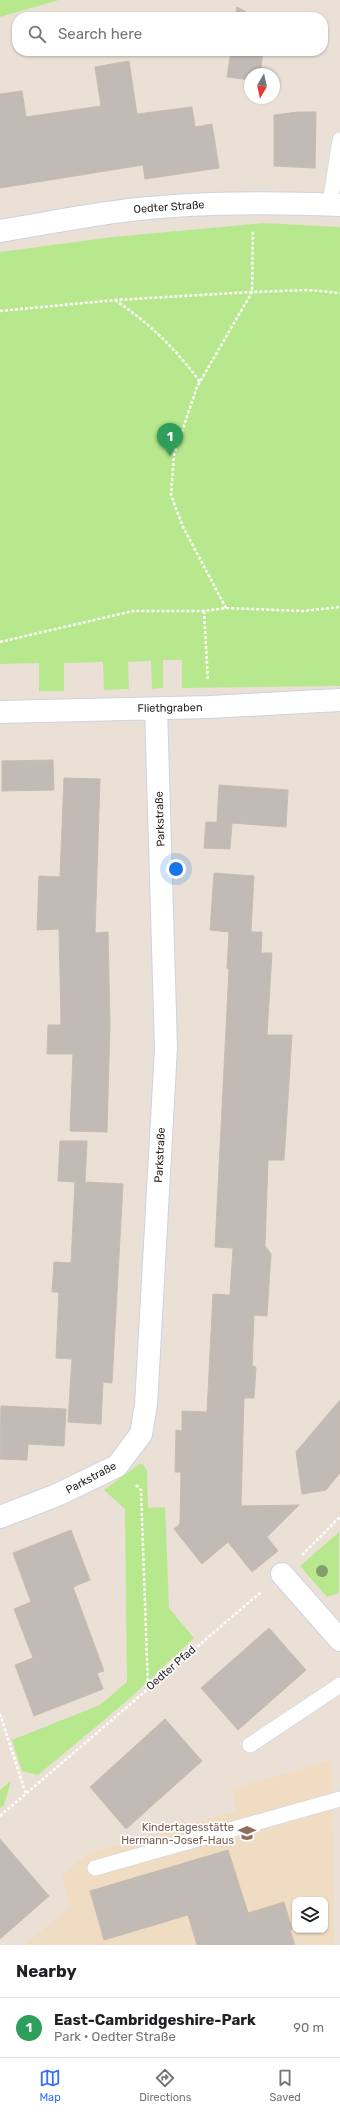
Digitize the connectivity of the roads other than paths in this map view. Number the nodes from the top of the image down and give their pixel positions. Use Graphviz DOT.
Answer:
graph roads {
  1 [pos="340,140"];
  2 [pos="335,205"];
  3 [pos="0,231"];
  4 [pos="340,700"];
  5 [pos="156,708"];
  6 [pos="0,712"];
  7 [pos="0,1517"];
  8 [pos="282,1574"];
  9 [pos="340,1640"];
  10 [pos="340,1685"];
  11 [pos="250,1745"];
  12 [pos="340,1799"];
  13 [pos="95,1868"];
  1 -- 2 [label="lane"];
  2 -- 3 [label="street, Oedter Straße"];
  4 -- 5 [label="street, Fliethgraben"];
  5 -- 6 [label="street, Fliethgraben"];
  5 -- 7 [label="street, Parkstraße"];
  8 -- 9 [label="street"];
  10 -- 11 [label="lane"];
  12 -- 13 [label="lane"];
}
